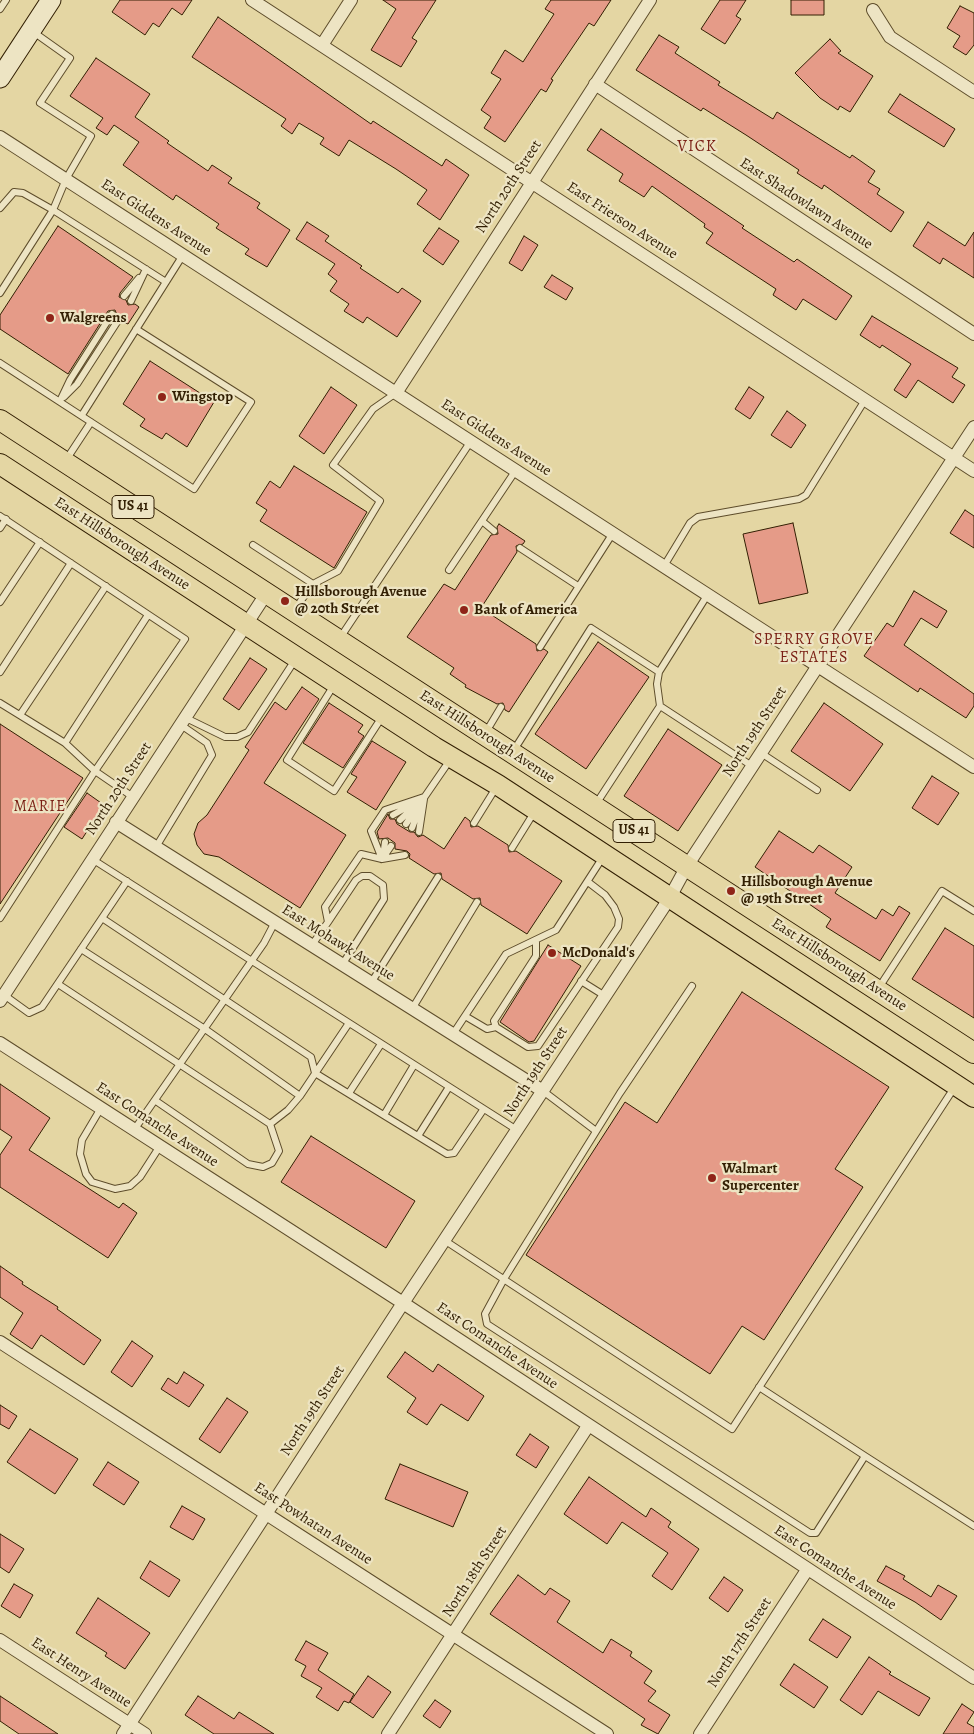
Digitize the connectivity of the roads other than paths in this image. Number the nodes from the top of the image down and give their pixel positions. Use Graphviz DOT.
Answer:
graph roads {
  1 [pos="6,0"];
  2 [pos="51,0"];
  3 [pos="252,0"];
  4 [pos="351,0"];
  5 [pos="650,0"];
  6 [pos="0,9"];
  7 [pos="873,10"];
  8 [pos="31,30"];
  9 [pos="322,45"];
  10 [pos="0,78"];
  11 [pos="595,84"];
  12 [pos="974,92"];
  13 [pos="0,137"];
  14 [pos="66,178"];
  15 [pos="532,181"];
  16 [pos="0,208"];
  17 [pos="53,210"];
  18 [pos="183,255"];
  19 [pos="146,269"];
  20 [pos="166,282"];
  21 [pos="0,293"];
  22 [pos="124,296"];
  23 [pos="131,301"];
  24 [pos="112,314"];
  25 [pos="119,319"];
  26 [pos="136,329"];
  27 [pos="974,334"];
  28 [pos="0,363"];
  29 [pos="396,392"];
  30 [pos="865,400"];
  31 [pos="60,401"];
  32 [pos="82,415"];
  33 [pos="0,420"];
  34 [pos="92,422"];
  35 [pos="974,427"];
  36 [pos="470,441"];
  37 [pos="954,458"];
  38 [pos="64,462"];
  39 [pos="0,464"];
  40 [pos="516,470"];
  41 [pos="974,471"];
  42 [pos="3,517"];
  43 [pos="482,521"];
  44 [pos="0,528"];
  45 [pos="494,531"];
  46 [pos="613,533"];
  47 [pos="40,542"];
  48 [pos="253,545"];
  49 [pos="520,548"];
  50 [pos="72,563"];
  51 [pos="664,566"];
  52 [pos="449,570"];
  53 [pos="312,584"];
  54 [pos="106,586"];
  55 [pos="578,586"];
  56 [pos="266,594"];
  57 [pos="708,594"];
  58 [pos="0,602"];
  59 [pos="293,612"];
  60 [pos="148,615"];
  61 [pos="246,626"];
  62 [pos="338,641"];
  63 [pos="540,646"];
  64 [pos="296,658"];
  65 [pos="818,666"];
  66 [pos="0,672"];
  67 [pos="659,672"];
  68 [pos="335,683"];
  69 [pos="0,703"];
  70 [pos="660,706"];
  71 [pos="502,707"];
  72 [pos="384,714"];
  73 [pos="20,715"];
  74 [pos="183,722"];
  75 [pos="484,735"];
  76 [pos="65,743"];
  77 [pos="512,753"];
  78 [pos="761,753"];
  79 [pos="452,757"];
  80 [pos="752,766"];
  81 [pos="974,768"];
  82 [pos="95,771"];
  83 [pos="498,785"];
  84 [pos="817,790"];
  85 [pos="133,797"];
  86 [pos="424,797"];
  87 [pos="595,805"];
  88 [pos="536,810"];
  89 [pos="393,815"];
  90 [pos="116,822"];
  91 [pos="403,822"];
  92 [pos="474,823"];
  93 [pos="412,828"];
  94 [pos="419,832"];
  95 [pos="382,840"];
  96 [pos="391,846"];
  97 [pos="156,847"];
  98 [pos="512,848"];
  99 [pos="398,850"];
  100 [pos="405,856"];
  101 [pos="604,856"];
  102 [pos="92,859"];
  103 [pos="382,859"];
  104 [pos="687,866"];
  105 [pos="438,877"];
  106 [pos="127,881"];
  107 [pos="588,882"];
  108 [pos="669,898"];
  109 [pos="478,902"];
  110 [pos="974,911"];
  111 [pos="0,918"];
  112 [pos="102,918"];
  113 [pos="275,922"];
  114 [pos="328,922"];
  115 [pos="536,940"];
  116 [pos="312,946"];
  117 [pos="81,949"];
  118 [pos="252,961"];
  119 [pos="342,964"];
  120 [pos="581,981"];
  121 [pos="371,983"];
  122 [pos="58,984"];
  123 [pos="692,986"];
  124 [pos="878,990"];
  125 [pos="605,996"];
  126 [pos="2,998"];
  127 [pos="225,999"];
  128 [pos="412,1008"];
  129 [pos="465,1016"];
  130 [pos="349,1023"];
  131 [pos="496,1027"];
  132 [pos="205,1029"];
  133 [pos="453,1034"];
  134 [pos="0,1043"];
  135 [pos="382,1044"];
  136 [pos="974,1053"];
  137 [pos="180,1065"];
  138 [pos="414,1065"];
  139 [pos="316,1073"];
  140 [pos="956,1085"];
  141 [pos="448,1087"];
  142 [pos="543,1091"];
  143 [pos="349,1093"];
  144 [pos="300,1096"];
  145 [pos="974,1097"];
  146 [pos="156,1101"];
  147 [pos="101,1108"];
  148 [pos="483,1110"];
  149 [pos="384,1115"];
  150 [pos="270,1124"];
  151 [pos="134,1130"];
  152 [pos="517,1130"];
  153 [pos="596,1131"];
  154 [pos="418,1136"];
  155 [pos="160,1146"];
  156 [pos="444,1240"];
  157 [pos="504,1279"];
  158 [pos="403,1303"];
  159 [pos="0,1342"];
  160 [pos="760,1387"];
  161 [pos="588,1426"];
  162 [pos="866,1456"];
  163 [pos="267,1513"];
  164 [pos="974,1526"];
  165 [pos="807,1570"];
  166 [pos="454,1635"];
  167 [pos="0,1640"];
  168 [pos="974,1678"];
  169 [pos="126,1729"];
  170 [pos="145,1734"];
  171 [pos="388,1734"];
  172 [pos="607,1734"];
  173 [pos="700,1734"];
  1 -- 6 [label="lane"];
  2 -- 8 [label="main road"];
  3 -- 9 [label="street, East Frierson Avenue"];
  4 -- 9 [label="street"];
  5 -- 11 [label="street, North 20th Street"];
  7 -- 12 [label="street"];
  8 -- 10 [label="main road"];
  8 -- 14 [label="lane"];
  9 -- 15 [label="street, East Frierson Avenue"];
  11 -- 15 [label="street, North 20th Street"];
  11 -- 27 [label="street, East Shadowlawn Avenue"];
  13 -- 14 [label="street, East Giddens Avenue"];
  14 -- 17 [label="lane"];
  14 -- 18 [label="street, East Giddens Avenue"];
  15 -- 29 [label="street, North 20th Street"];
  15 -- 30 [label="street, East Frierson Avenue"];
  16 -- 17 [label="lane"];
  17 -- 19 [label="lane"];
  17 -- 21 [label="lane"];
  18 -- 20 [label="lane"];
  18 -- 29 [label="street, East Giddens Avenue"];
  19 -- 20 [label="lane"];
  19 -- 22 [label="lane"];
  19 -- 23 [label="lane"];
  20 -- 26 [label="lane"];
  24 -- 31 [label="lane"];
  25 -- 31 [label="lane"];
  26 -- 32 [label="lane"];
  26 -- 34 [label="lane"];
  28 -- 31 [label="lane"];
  29 -- 36 [label="street, East Giddens Avenue"];
  29 -- 53 [label="lane"];
  30 -- 37 [label="street, East Frierson Avenue"];
  30 -- 51 [label="lane"];
  31 -- 32 [label="lane"];
  32 -- 34 [label="lane"];
  33 -- 38 [label="main road, East Hillsborough Avenue / US 41"];
  34 -- 38 [label="lane"];
  35 -- 37 [label="street, North 19th Street"];
  36 -- 40 [label="street, East Giddens Avenue"];
  36 -- 62 [label="lane"];
  37 -- 41 [label="street, East Frierson Avenue"];
  37 -- 65 [label="street, North 19th Street"];
  38 -- 56 [label="main road, East Hillsborough Avenue / US 41"];
  39 -- 61 [label="main road, East Hillsborough Avenue / US 41"];
  40 -- 43 [label="lane"];
  40 -- 46 [label="street, East Giddens Avenue"];
  42 -- 44 [label="lane"];
  42 -- 47 [label="lane"];
  43 -- 45 [label="lane"];
  43 -- 52 [label="lane"];
  46 -- 51 [label="street, East Giddens Avenue"];
  46 -- 55 [label="lane"];
  47 -- 50 [label="lane"];
  47 -- 58 [label="lane"];
  48 -- 53 [label="lane"];
  49 -- 55 [label="lane"];
  50 -- 54 [label="lane"];
  50 -- 66 [label="lane"];
  51 -- 57 [label="street, East Giddens Avenue"];
  53 -- 59 [label="lane"];
  54 -- 60 [label="lane"];
  54 -- 73 [label="lane"];
  55 -- 63 [label="lane"];
  56 -- 59 [label="main road, East Hillsborough Avenue / US 41"];
  56 -- 61 [label="street, North 20th Street"];
  57 -- 65 [label="street, East Giddens Avenue"];
  57 -- 67 [label="lane"];
  59 -- 62 [label="main road, East Hillsborough Avenue / US 41"];
  60 -- 76 [label="lane"];
  60 -- 82 [label="lane"];
  61 -- 64 [label="main road, East Hillsborough Avenue / US 41"];
  61 -- 74 [label="street, North 20th Street"];
  62 -- 75 [label="main road, East Hillsborough Avenue / US 41"];
  64 -- 68 [label="main road, East Hillsborough Avenue / US 41"];
  64 -- 74 [label="lane"];
  65 -- 78 [label="street, North 19th Street"];
  65 -- 81 [label="street, East Giddens Avenue"];
  67 -- 70 [label="lane"];
  67 -- 77 [label="lane"];
  68 -- 72 [label="main road, East Hillsborough Avenue / US 41"];
  68 -- 72 [label="lane"];
  69 -- 73 [label="lane"];
  70 -- 80 [label="lane"];
  70 -- 87 [label="lane"];
  71 -- 75 [label="lane"];
  72 -- 79 [label="main road, East Hillsborough Avenue / US 41"];
  73 -- 76 [label="lane"];
  74 -- 85 [label="street, North 20th Street"];
  74 -- 97 [label="lane"];
  75 -- 77 [label="main road, East Hillsborough Avenue / US 41"];
  76 -- 82 [label="lane"];
  77 -- 87 [label="main road, East Hillsborough Avenue / US 41"];
  78 -- 80 [label="street, North 19th Street"];
  78 -- 84 [label="lane"];
  79 -- 83 [label="main road, East Hillsborough Avenue / US 41"];
  79 -- 86 [label="lane"];
  80 -- 104 [label="street, North 19th Street"];
  82 -- 85 [label="lane"];
  82 -- 111 [label="lane"];
  83 -- 88 [label="main road, East Hillsborough Avenue / US 41"];
  83 -- 92 [label="lane"];
  85 -- 90 [label="street, North 20th Street"];
  86 -- 89 [label="lane"];
  86 -- 91 [label="lane"];
  86 -- 93 [label="lane"];
  86 -- 94 [label="lane"];
  86 -- 103 [label="lane"];
  87 -- 104 [label="main road, East Hillsborough Avenue / US 41"];
  88 -- 98 [label="lane"];
  88 -- 101 [label="main road, East Hillsborough Avenue / US 41"];
  90 -- 97 [label="street, East Mohawk Avenue"];
  90 -- 102 [label="street, North 20th Street"];
  95 -- 103 [label="lane"];
  96 -- 103 [label="lane"];
  97 -- 113 [label="street, East Mohawk Avenue"];
  99 -- 103 [label="lane"];
  100 -- 103 [label="lane"];
  101 -- 107 [label="lane"];
  101 -- 108 [label="main road, East Hillsborough Avenue / US 41"];
  102 -- 106 [label="lane"];
  102 -- 126 [label="street, North 20th Street"];
  103 -- 114 [label="lane"];
  104 -- 108 [label="street, North 19th Street"];
  104 -- 124 [label="main road, East Hillsborough Avenue / US 41"];
  105 -- 121 [label="lane"];
  106 -- 112 [label="lane"];
  106 -- 118 [label="lane"];
  107 -- 115 [label="lane"];
  107 -- 120 [label="lane"];
  108 -- 125 [label="street, North 19th Street"];
  108 -- 140 [label="main road, East Hillsborough Avenue / US 41"];
  109 -- 128 [label="lane"];
  110 -- 124 [label="lane"];
  112 -- 117 [label="lane"];
  112 -- 127 [label="lane"];
  113 -- 116 [label="street, East Mohawk Avenue"];
  113 -- 118 [label="lane"];
  114 -- 116 [label="lane"];
  114 -- 119 [label="lane"];
  115 -- 129 [label="lane"];
  115 -- 131 [label="lane"];
  116 -- 119 [label="street, East Mohawk Avenue"];
  117 -- 122 [label="lane"];
  117 -- 132 [label="lane"];
  118 -- 127 [label="lane"];
  118 -- 130 [label="lane"];
  119 -- 121 [label="street, East Mohawk Avenue"];
  120 -- 125 [label="lane"];
  120 -- 131 [label="lane"];
  121 -- 128 [label="street, East Mohawk Avenue"];
  122 -- 126 [label="lane"];
  122 -- 137 [label="lane"];
  123 -- 153 [label="lane"];
  124 -- 136 [label="main road, East Hillsborough Avenue / US 41"];
  125 -- 142 [label="street, North 19th Street"];
  127 -- 132 [label="lane"];
  127 -- 139 [label="lane"];
  128 -- 133 [label="street, East Mohawk Avenue"];
  129 -- 131 [label="lane"];
  129 -- 133 [label="lane"];
  130 -- 135 [label="lane"];
  130 -- 139 [label="lane"];
  132 -- 137 [label="lane"];
  132 -- 144 [label="lane"];
  133 -- 142 [label="street, East Mohawk Avenue"];
  134 -- 147 [label="street, East Comanche Avenue"];
  135 -- 138 [label="lane"];
  135 -- 143 [label="lane"];
  137 -- 146 [label="lane"];
  137 -- 150 [label="lane"];
  138 -- 141 [label="lane"];
  138 -- 149 [label="lane"];
  139 -- 143 [label="lane"];
  139 -- 144 [label="lane"];
  140 -- 145 [label="main road, East Hillsborough Avenue / US 41"];
  140 -- 160 [label="lane"];
  141 -- 148 [label="lane"];
  141 -- 154 [label="lane"];
  142 -- 152 [label="street, North 19th Street"];
  142 -- 153 [label="lane"];
  143 -- 149 [label="lane"];
  144 -- 150 [label="lane"];
  146 -- 150 [label="lane"];
  146 -- 151 [label="lane"];
  147 -- 151 [label="street, East Comanche Avenue"];
  147 -- 155 [label="lane"];
  148 -- 152 [label="lane"];
  148 -- 154 [label="lane"];
  149 -- 154 [label="lane"];
  151 -- 155 [label="street, East Comanche Avenue"];
  152 -- 156 [label="street, North 19th Street"];
  153 -- 157 [label="lane"];
  155 -- 158 [label="street, East Comanche Avenue"];
  156 -- 157 [label="lane"];
  156 -- 158 [label="street, North 19th Street"];
  157 -- 160 [label="lane"];
  157 -- 162 [label="lane"];
  158 -- 161 [label="street, East Comanche Avenue"];
  158 -- 163 [label="street, North 19th Street"];
  159 -- 163 [label="street, East Powhatan Avenue"];
  160 -- 162 [label="lane"];
  161 -- 165 [label="street, East Comanche Avenue"];
  161 -- 166 [label="street, North 18th Street"];
  162 -- 164 [label="lane"];
  163 -- 166 [label="street, East Powhatan Avenue"];
  163 -- 169 [label="street, North 19th Street"];
  165 -- 168 [label="street, East Comanche Avenue"];
  165 -- 173 [label="street, North 17th Street"];
  166 -- 171 [label="street, North 18th Street"];
  166 -- 172 [label="street, East Powhatan Avenue"];
  167 -- 169 [label="street, East Henry Avenue"];
  169 -- 170 [label="street, East Henry Avenue"];
}
